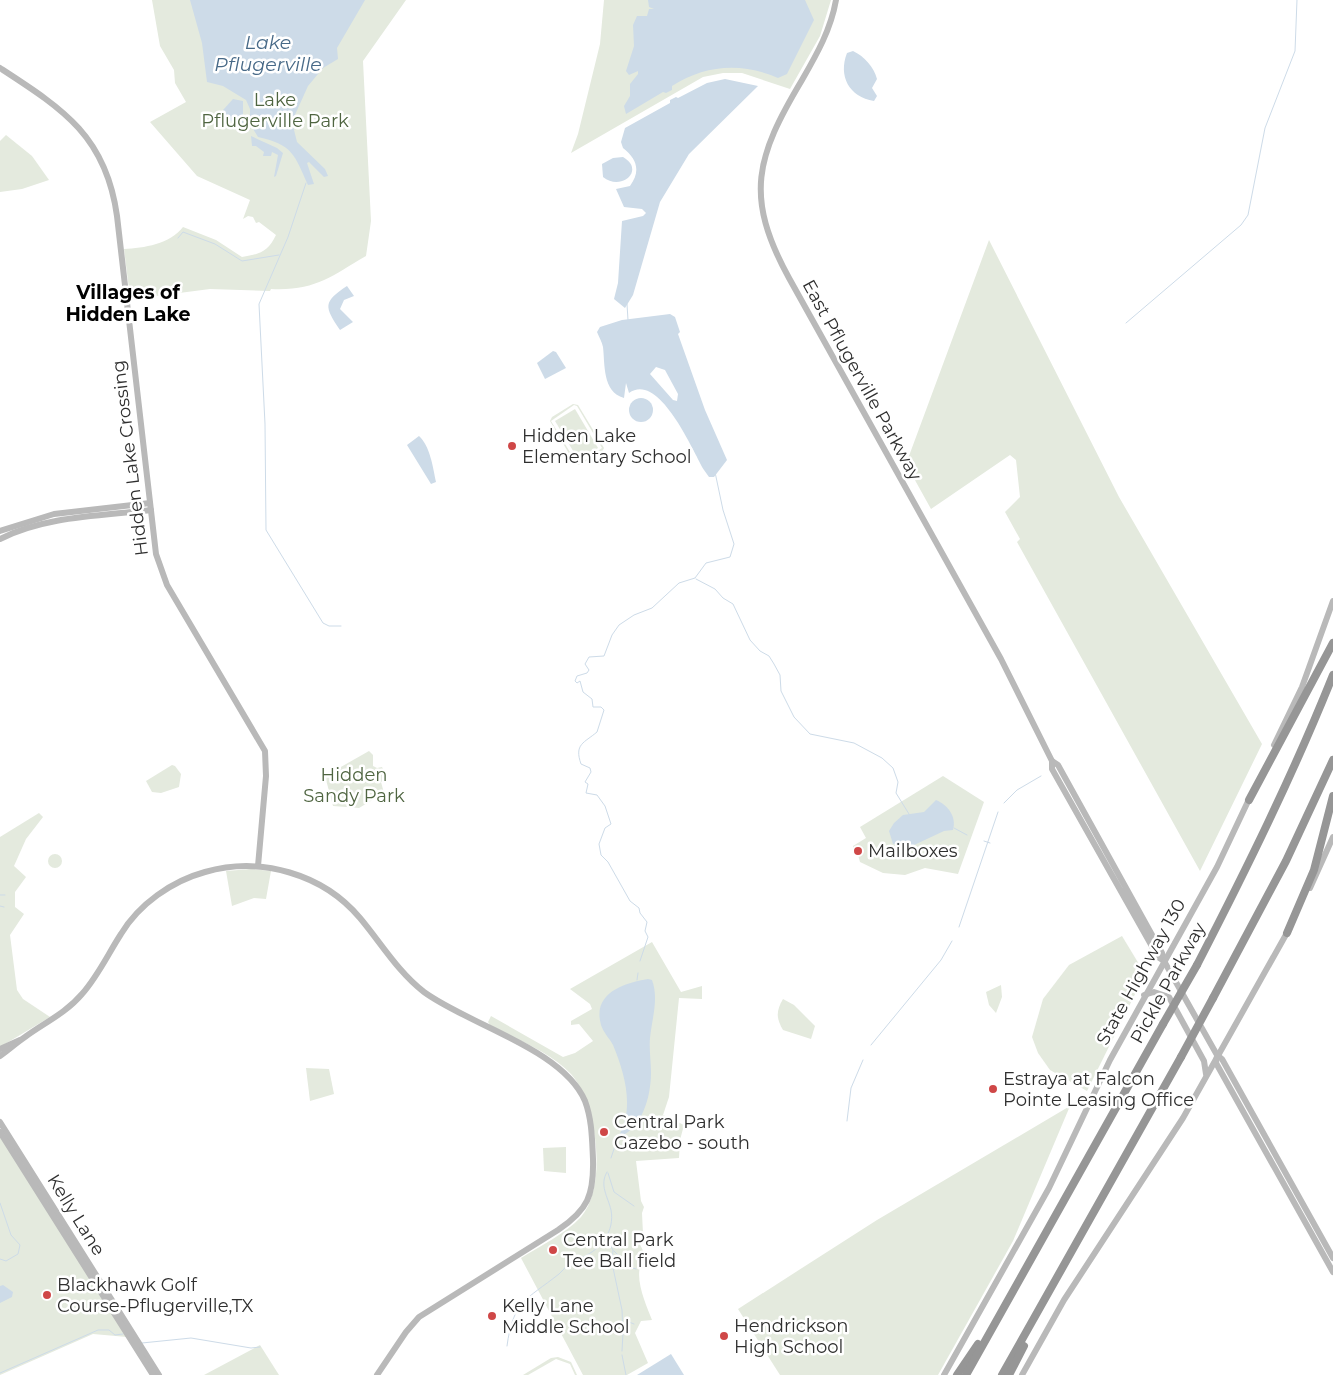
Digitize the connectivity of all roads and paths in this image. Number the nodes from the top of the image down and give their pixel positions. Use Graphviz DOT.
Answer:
graph roads {
  1 [pos="836,0"];
  2 [pos="0,68"];
  3 [pos="151,507"];
  4 [pos="0,531"];
  5 [pos="0,540"];
  6 [pos="1333,601"];
  7 [pos="1333,643"];
  8 [pos="1333,675"];
  9 [pos="1333,760"];
  10 [pos="1052,761"];
  11 [pos="1333,796"];
  12 [pos="1249,800"];
  13 [pos="1087,833"];
  14 [pos="1333,837"];
  15 [pos="258,866"];
  16 [pos="1117,872"];
  17 [pos="1287,933"];
  18 [pos="1155,941"];
  19 [pos="1174,942"];
  20 [pos="1164,962"];
  21 [pos="1144,996"];
  22 [pos="23,1038"];
  23 [pos="0,1049"];
  24 [pos="1217,1055"];
  25 [pos="0,1056"];
  26 [pos="1206,1075"];
  27 [pos="1225,1079"];
  28 [pos="0,1122"];
  29 [pos="0,1132"];
  30 [pos="1266,1145"];
  31 [pos="1072,1251"];
  32 [pos="1333,1258"];
  33 [pos="1332,1270"];
  34 [pos="1015,1288"];
  35 [pos="153,1375"];
  36 [pos="159,1375"];
  37 [pos="377,1375"];
  38 [pos="944,1375"];
  39 [pos="957,1375"];
  40 [pos="966,1375"];
  41 [pos="1002,1375"];
  42 [pos="1009,1375"];
  43 [pos="1022,1375"];
  1 -- 10 [label="street, East Pflugerville Parkway"];
  2 -- 3 [label="street, Hidden Lake Crossing"];
  3 -- 4 [label="street"];
  3 -- 5 [label="street"];
  3 -- 15 [label="street, Hidden Lake Crossing"];
  6 -- 12 [label="street, State Highway 130"];
  7 -- 12 [label="highway"];
  8 -- 34 [label="highway, Pickle Parkway, bridge"];
  9 -- 31 [label="highway, bridge"];
  10 -- 13 [label="street, East Pflugerville Parkway"];
  10 -- 16 [label="street, East Pflugerville Parkway"];
  11 -- 17 [label="highway"];
  12 -- 19 [label="street, State Highway 130"];
  13 -- 16 [label="street"];
  13 -- 20 [label="street, East Pflugerville Parkway"];
  14 -- 17 [label="street"];
  15 -- 22 [label="street"];
  15 -- 37 [label="street"];
  16 -- 18 [label="street, East Pflugerville Parkway"];
  17 -- 24 [label="street"];
  18 -- 19 [label="street"];
  18 -- 20 [label="street, East Pflugerville Parkway"];
  19 -- 20 [label="street, State Highway 130"];
  20 -- 21 [label="street, State Highway 130"];
  20 -- 24 [label="street, East Pflugerville Parkway"];
  21 -- 26 [label="street"];
  21 -- 38 [label="street, State Highway 130"];
  22 -- 23 [label="street"];
  22 -- 25 [label="street"];
  24 -- 26 [label="street"];
  24 -- 27 [label="street, East Pflugerville Parkway"];
  24 -- 30 [label="street, East Pflugerville Parkway"];
  26 -- 27 [label="street"];
  26 -- 43 [label="street"];
  27 -- 30 [label="street, East Pflugerville Parkway"];
  28 -- 36 [label="street, Kelly Lane"];
  29 -- 35 [label="street, Kelly Lane"];
  30 -- 32 [label="street, East Pflugerville Parkway"];
  30 -- 33 [label="street, East Pflugerville Parkway"];
  31 -- 41 [label="highway"];
  31 -- 42 [label="highway"];
  34 -- 39 [label="highway"];
  34 -- 40 [label="highway, Pickle Parkway"];
}
